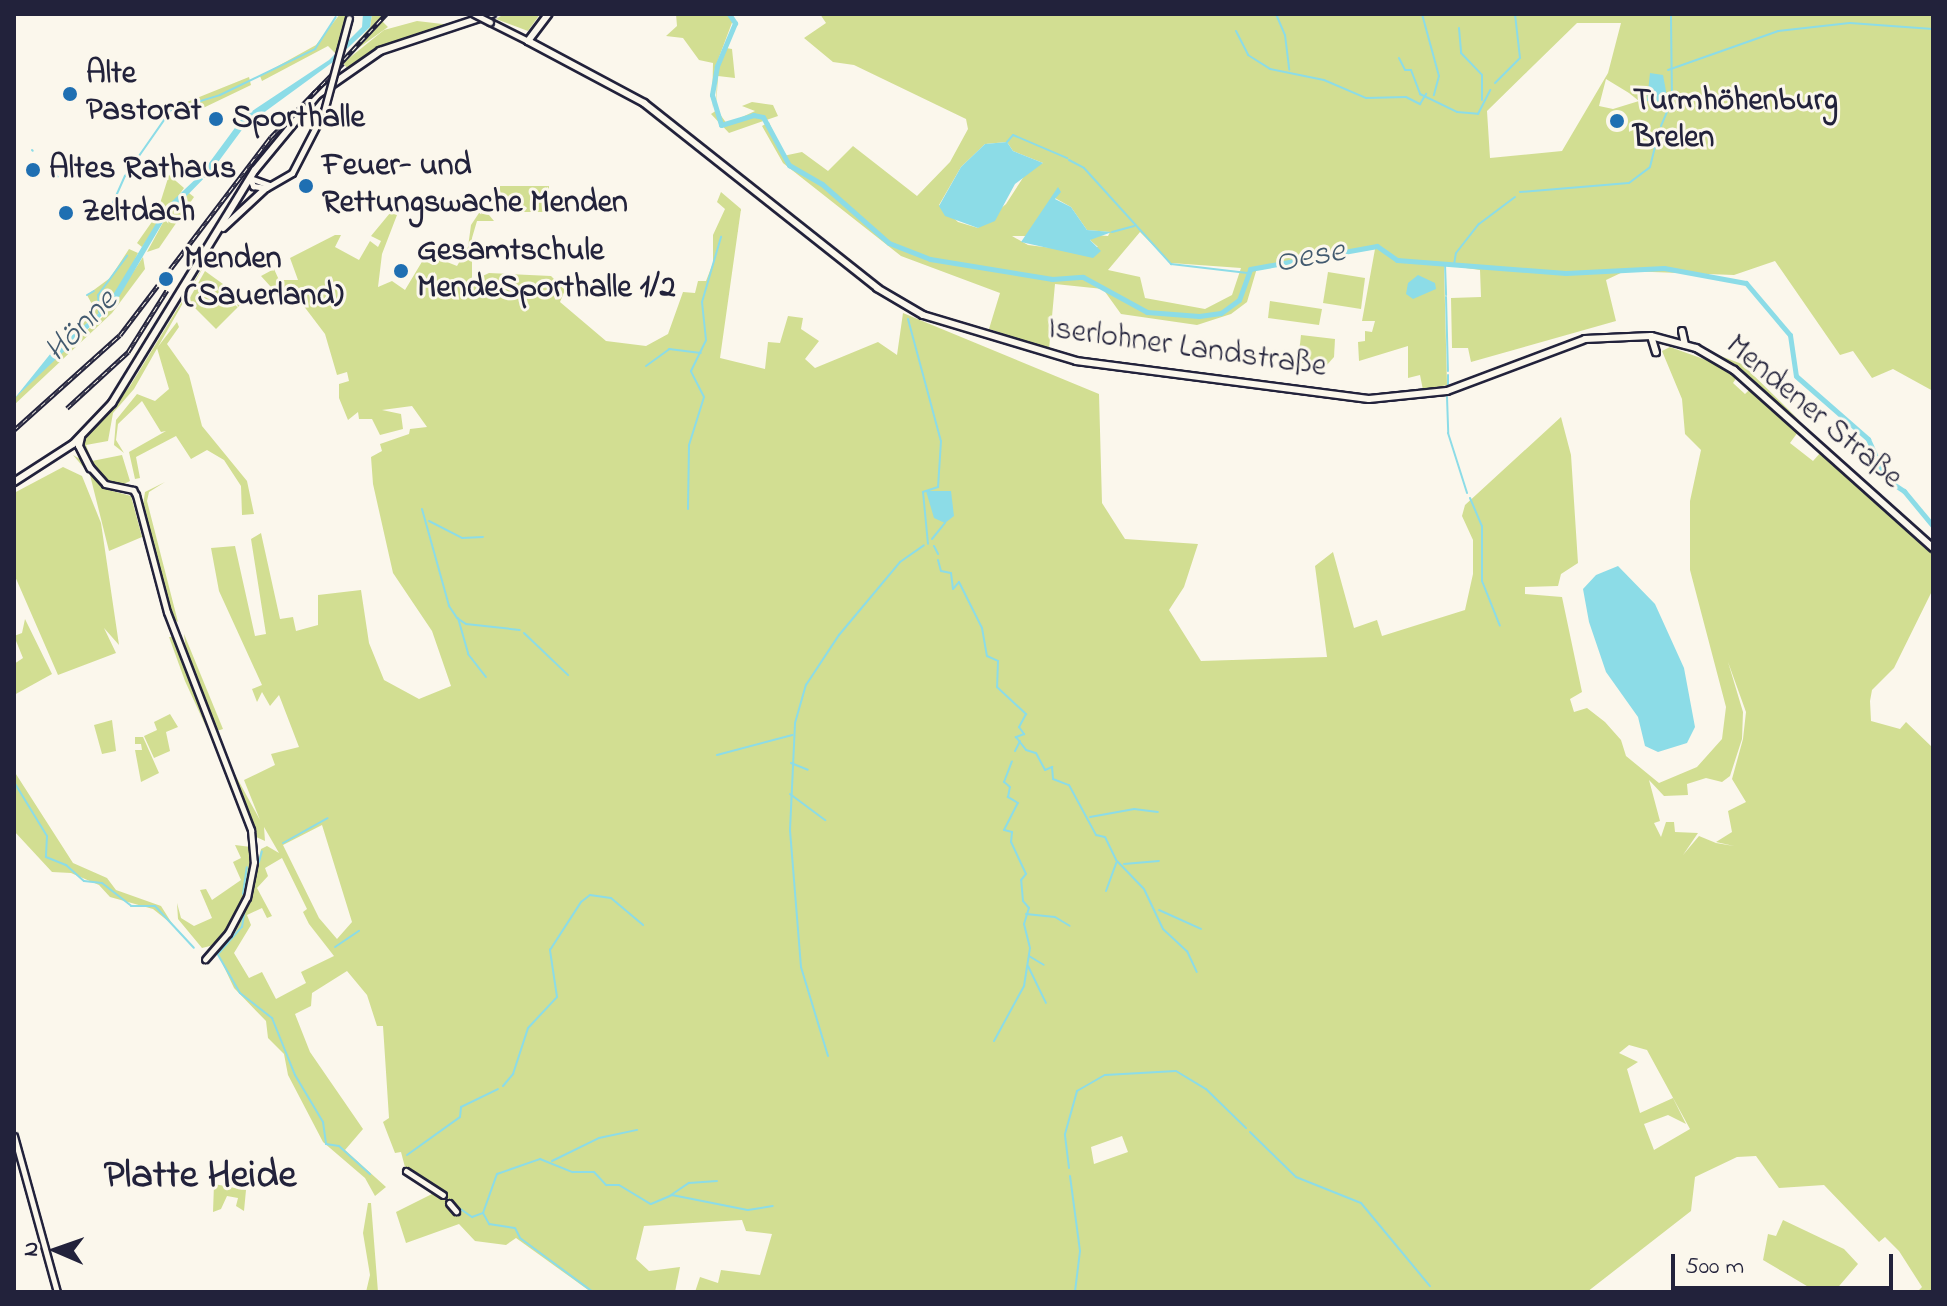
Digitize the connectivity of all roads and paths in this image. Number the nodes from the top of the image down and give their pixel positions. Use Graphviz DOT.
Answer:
graph roads {
  1 [pos="348,14"];
  2 [pos="473,14"];
  3 [pos="492,14"];
  4 [pos="546,14"];
  5 [pos="537,30"];
  6 [pos="528,41"];
  7 [pos="541,47"];
  8 [pos="250,178"];
  9 [pos="274,185"];
  10 [pos="266,188"];
  11 [pos="215,236"];
  12 [pos="1682,331"];
  13 [pos="1651,336"];
  14 [pos="1685,345"];
  15 [pos="1656,352"];
  16 [pos="83,434"];
  17 [pos="73,444"];
  18 [pos="60,454"];
  19 [pos="84,458"];
  20 [pos="90,468"];
  21 [pos="14,482"];
  22 [pos="1933,548"];
  23 [pos="205,959"];
  24 [pos="14,1136"];
  25 [pos="406,1171"];
  26 [pos="443,1195"];
  27 [pos="449,1203"];
  28 [pos="456,1211"];
  29 [pos="57,1292"];
  1 -- 9 [label="street, bridge"];
  2 -- 6 [label="street, bridge"];
  3 -- 8 [label="main road"];
  4 -- 5 [label="main road"];
  4 -- 6 [label="main road"];
  5 -- 6 [label="main road"];
  5 -- 7 [label="main road"];
  6 -- 7 [label="main road"];
  7 -- 13 [label="main road, Iserlohner Landstraße"];
  8 -- 9 [label="street"];
  8 -- 10 [label="street"];
  8 -- 11 [label="main road"];
  9 -- 10 [label="street"];
  10 -- 11 [label="main road"];
  11 -- 16 [label="main road"];
  12 -- 14 [label="main road"];
  13 -- 14 [label="main road, Mendener Straße"];
  13 -- 15 [label="main road"];
  14 -- 22 [label="main road, Mendener Straße"];
  16 -- 17 [label="main road"];
  16 -- 20 [label="main road"];
  17 -- 18 [label="main road"];
  17 -- 19 [label="street"];
  18 -- 19 [label="main road"];
  18 -- 21 [label="main road"];
  19 -- 20 [label="street"];
  20 -- 23 [label="street"];
  24 -- 29 [label="street"];
  25 -- 26 [label="street"];
  27 -- 28 [label="street"];
}
